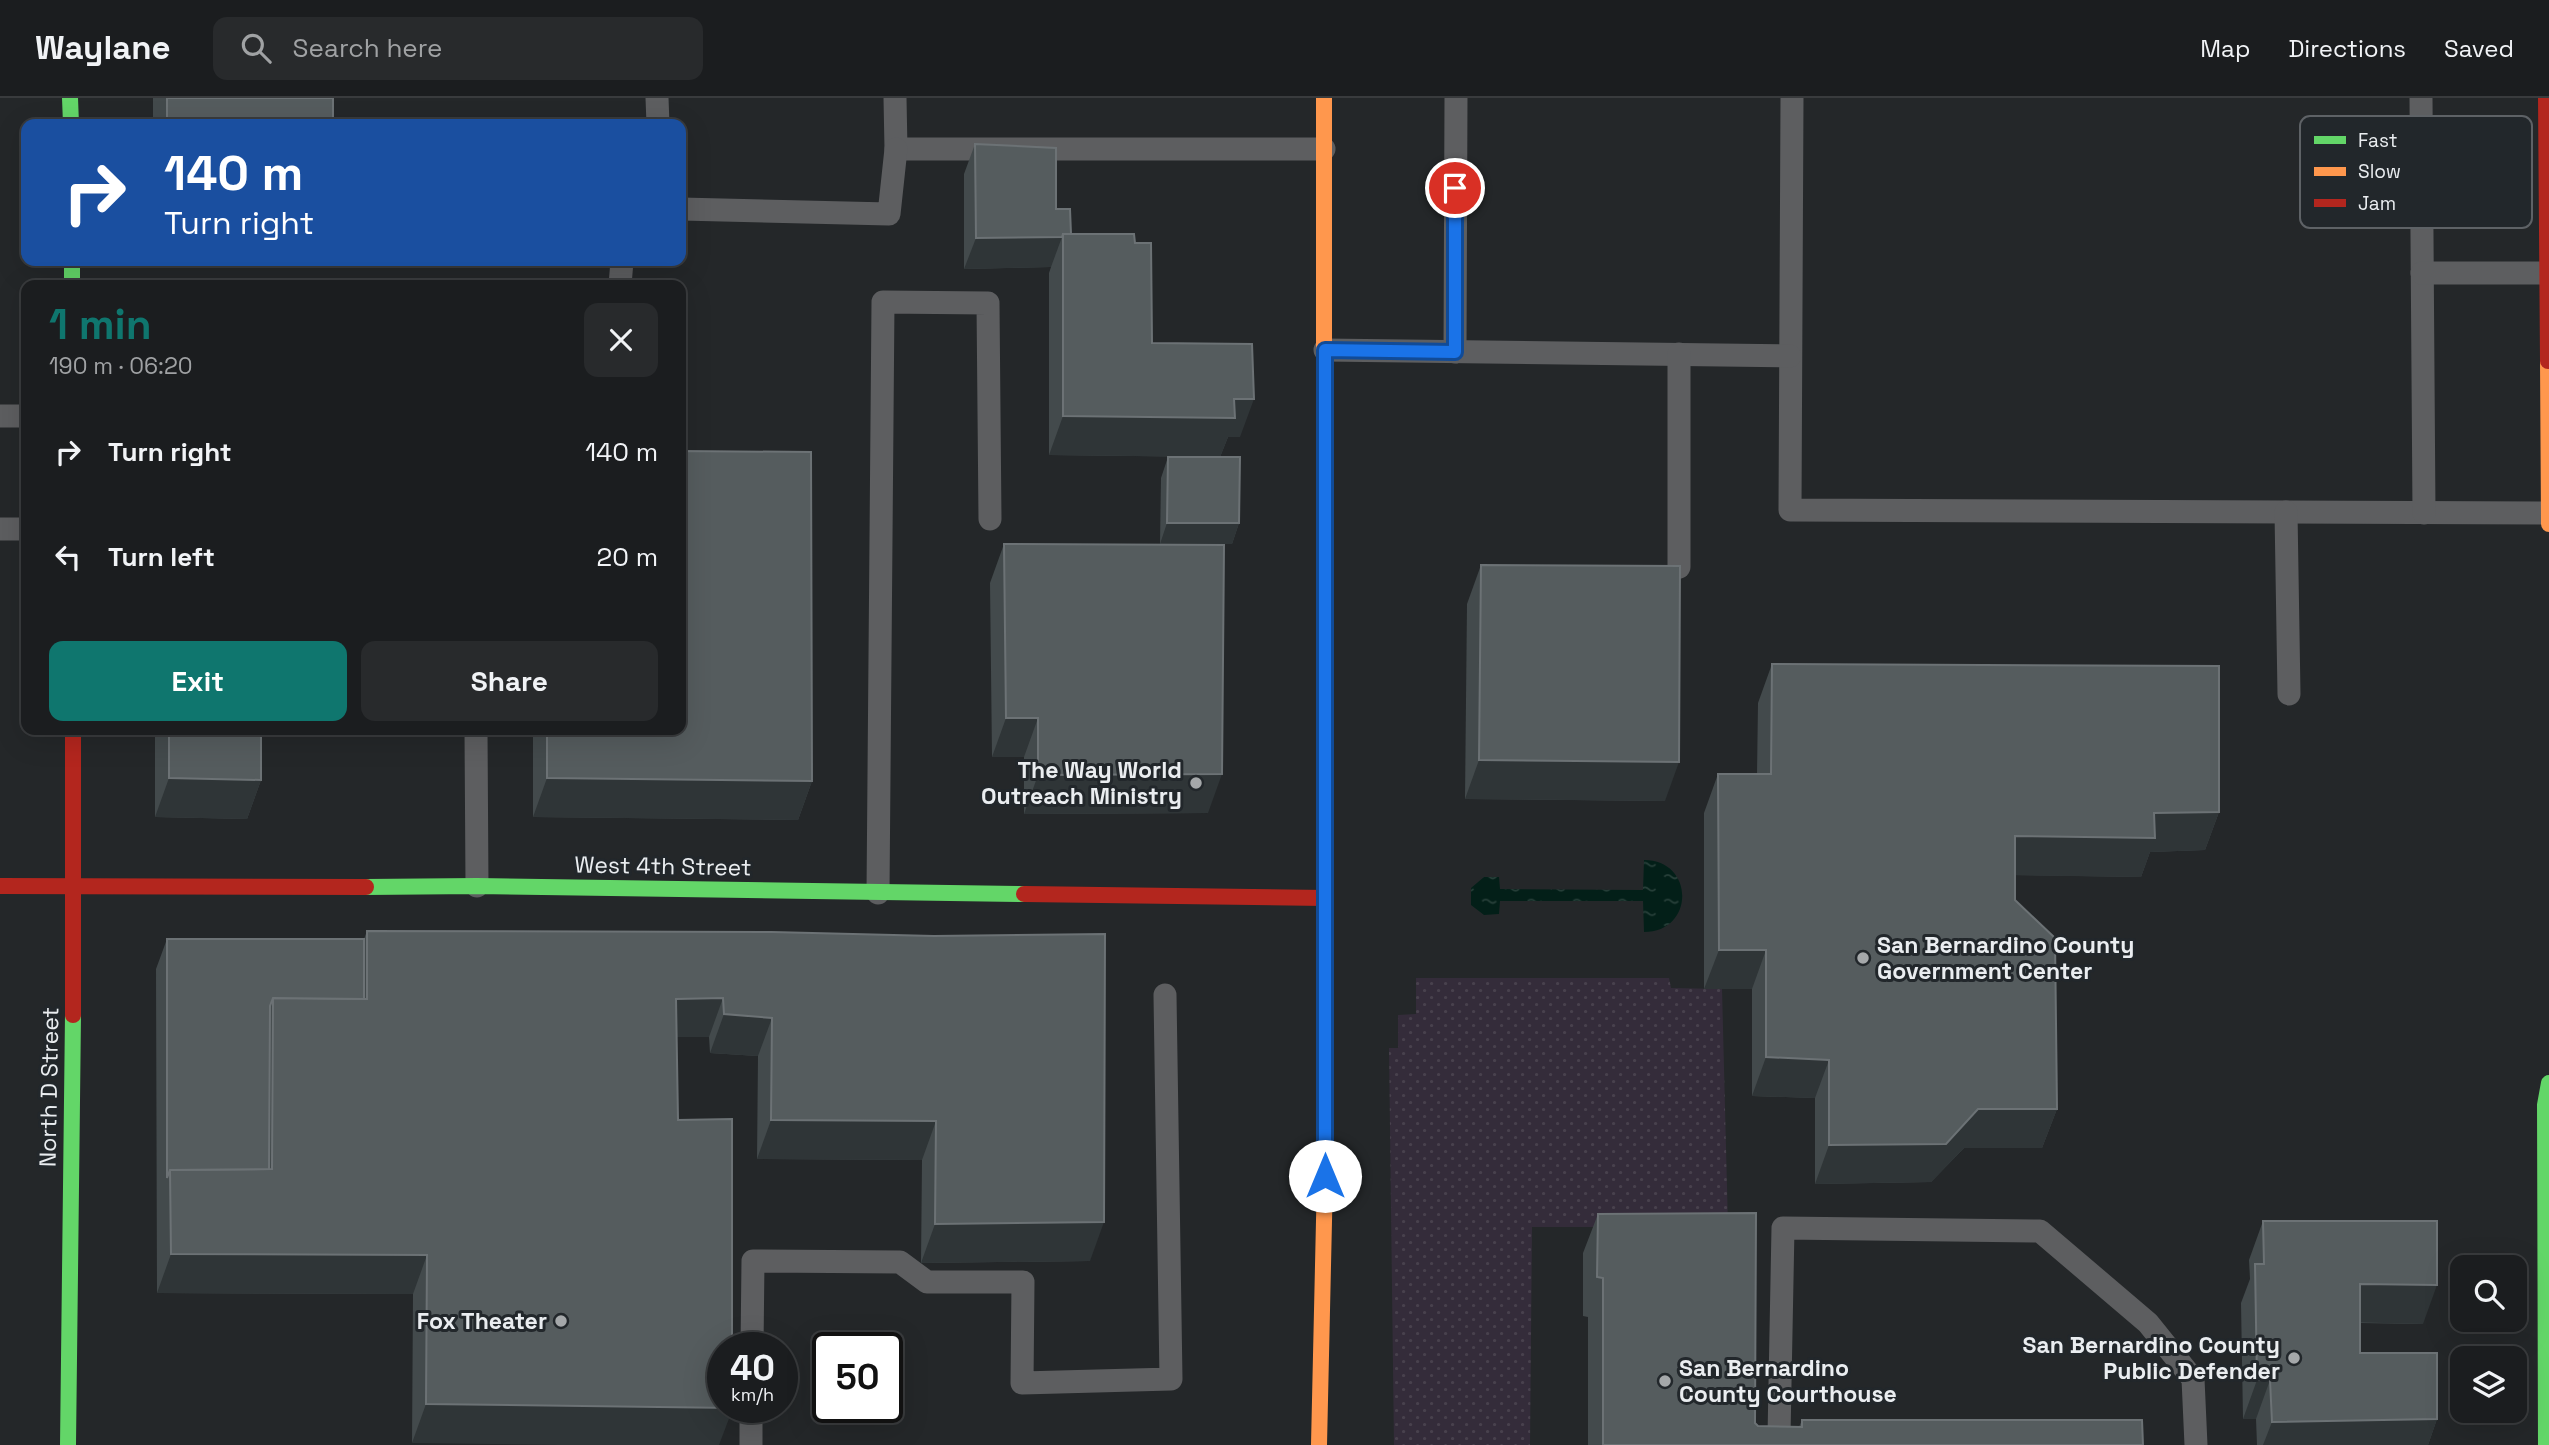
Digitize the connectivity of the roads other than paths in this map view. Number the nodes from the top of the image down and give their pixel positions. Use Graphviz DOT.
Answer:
graph roads {
  1 [pos="70,98"];
  2 [pos="657,98"];
  3 [pos="895,98"];
  4 [pos="1324,98"];
  5 [pos="1456,98"];
  6 [pos="1792,98"];
  7 [pos="2421,98"];
  8 [pos="2546,98"];
  9 [pos="2421,116"];
  10 [pos="71,119"];
  11 [pos="658,119"];
  12 [pos="897,149"];
  13 [pos="1324,149"];
  14 [pos="686,209"];
  15 [pos="2422,228"];
  16 [pos="2422,272"];
  17 [pos="2548,273"];
  18 [pos="1325,350"];
  19 [pos="1455,352"];
  20 [pos="1679,354"];
  21 [pos="1790,356"];
  22 [pos="0,416"];
  23 [pos="21,416"];
  24 [pos="2286,512"];
  25 [pos="2424,513"];
  26 [pos="2549,513"];
  27 [pos="990,519"];
  28 [pos="2549,524"];
  29 [pos="0,529"];
  30 [pos="21,529"];
  31 [pos="1679,567"];
  32 [pos="2290,694"];
  33 [pos="72,735"];
  34 [pos="476,735"];
  35 [pos="74,885"];
  36 [pos="0,886"];
  37 [pos="477,886"];
  38 [pos="878,893"];
  39 [pos="1325,898"];
  40 [pos="1165,995"];
  41 [pos="2549,1083"];
  42 [pos="752,1332"];
  43 [pos="751,1423"];
  44 [pos="1779,1436"];
  45 [pos="68,1445"];
  46 [pos="751,1445"];
  47 [pos="1319,1445"];
  48 [pos="2196,1445"];
  49 [pos="2546,1445"];
  1 -- 10 [label="main road"];
  2 -- 11 [label="lane"];
  3 -- 12 [label="lane"];
  4 -- 13 [label="main road"];
  5 -- 19 [label="lane"];
  6 -- 21 [label="lane"];
  7 -- 9 [label="lane"];
  8 -- 17 [label="main road"];
  12 -- 13 [label="lane"];
  12 -- 14 [label="lane"];
  13 -- 18 [label="main road"];
  15 -- 16 [label="lane"];
  16 -- 17 [label="lane"];
  16 -- 25 [label="lane"];
  17 -- 26 [label="main road"];
  18 -- 19 [label="lane"];
  18 -- 39 [label="main road"];
  19 -- 20 [label="lane"];
  20 -- 21 [label="lane"];
  20 -- 31 [label="lane"];
  21 -- 24 [label="lane"];
  22 -- 23 [label="lane"];
  24 -- 25 [label="lane"];
  24 -- 32 [label="lane"];
  25 -- 26 [label="lane"];
  26 -- 28 [label="main road"];
  27 -- 38 [label="lane"];
  29 -- 30 [label="lane"];
  33 -- 35 [label="main road, North D Street"];
  34 -- 37 [label="lane"];
  35 -- 36 [label="main road, West 4th Street"];
  35 -- 37 [label="main road, West 4th Street"];
  35 -- 45 [label="main road, North D Street"];
  37 -- 38 [label="main road, West 4th Street"];
  38 -- 39 [label="main road, West 4th Street"];
  39 -- 47 [label="main road"];
  40 -- 42 [label="lane"];
  41 -- 49 [label="main road"];
  43 -- 46 [label="lane"];
  44 -- 48 [label="lane"];
}
